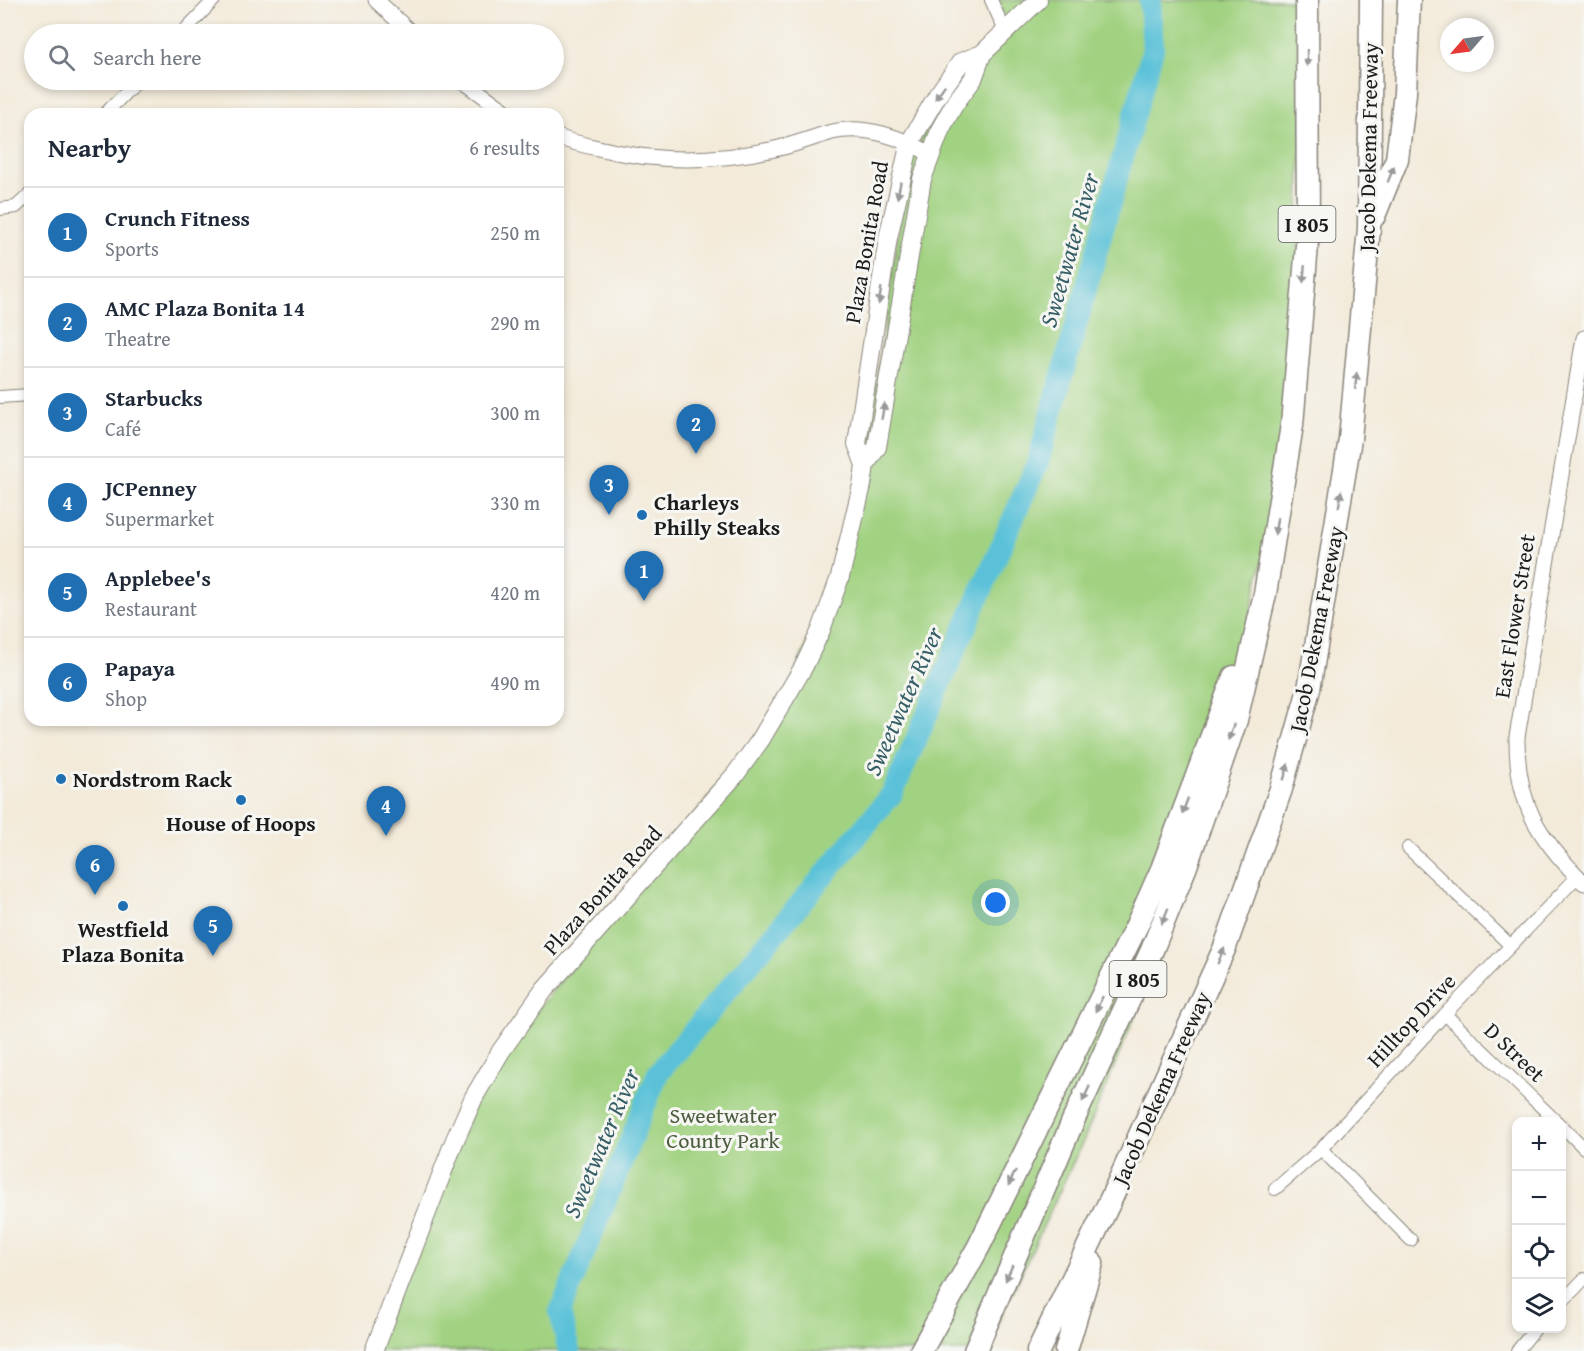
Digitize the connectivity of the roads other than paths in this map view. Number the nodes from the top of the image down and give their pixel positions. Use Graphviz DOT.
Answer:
graph roads {
  1 [pos="214,0"];
  2 [pos="992,0"];
  3 [pos="1038,0"];
  4 [pos="1305,0"];
  5 [pos="1371,0"];
  6 [pos="1409,0"];
  7 [pos="382,3"];
  8 [pos="191,24"];
  9 [pos="402,24"];
  10 [pos="1005,31"];
  11 [pos="982,54"];
  12 [pos="128,90"];
  13 [pos="476,90"];
  14 [pos="111,108"];
  15 [pos="500,108"];
  16 [pos="564,138"];
  17 [pos="910,142"];
  18 [pos="932,155"];
  19 [pos="24,200"];
  20 [pos="0,209"];
  21 [pos="1370,228"];
  22 [pos="1584,338"];
  23 [pos="24,395"];
  24 [pos="0,397"];
  25 [pos="865,465"];
  26 [pos="1265,594"];
  27 [pos="1407,848"];
  28 [pos="1581,880"];
  29 [pos="1510,945"];
  30 [pos="1444,1014"];
  31 [pos="1552,1117"];
  32 [pos="1566,1130"];
  33 [pos="1584,1148"];
  34 [pos="1320,1149"];
  35 [pos="1275,1190"];
  36 [pos="1110,1201"];
  37 [pos="1411,1240"];
  38 [pos="979,1246"];
  39 [pos="1584,1279"];
  40 [pos="1566,1298"];
  41 [pos="1533,1333"];
  42 [pos="374,1351"];
  43 [pos="921,1351"];
  44 [pos="934,1351"];
  45 [pos="975,1351"];
  46 [pos="1038,1351"];
  47 [pos="1066,1351"];
  48 [pos="1517,1351"];
  1 -- 8 [label="street"];
  2 -- 10 [label="street"];
  3 -- 10 [label="main road, Plaza Bonita Road"];
  4 -- 26 [label="highway, I 805, one-way"];
  5 -- 21 [label="highway, Jacob Dekema Freeway / I 805"];
  21 -- 6 [label="highway, one-way"];
  7 -- 9 [label="street"];
  10 -- 11 [label="main road, Plaza Bonita Road"];
  11 -- 17 [label="main road, Plaza Bonita Road, one-way"];
  11 -- 18 [label="main road, Plaza Bonita Road"];
  12 -- 14 [label="street"];
  13 -- 15 [label="street"];
  16 -- 17 [label="street"];
  17 -- 18 [label="street"];
  17 -- 25 [label="main road, Plaza Bonita Road, one-way"];
  25 -- 18 [label="main road, Plaza Bonita Road, one-way"];
  19 -- 20 [label="street"];
  36 -- 21 [label="highway, Jacob Dekema Freeway / I 805, one-way"];
  22 -- 28 [label="street, East Flower Street"];
  23 -- 24 [label="street"];
  25 -- 42 [label="main road, Plaza Bonita Road"];
  26 -- 38 [label="highway, one-way"];
  26 -- 45 [label="highway, I 805, one-way"];
  27 -- 29 [label="street"];
  28 -- 29 [label="street, Hilltop Drive"];
  29 -- 30 [label="street, Hilltop Drive"];
  30 -- 31 [label="street, D Street"];
  30 -- 34 [label="street, Hilltop Drive"];
  32 -- 33 [label="street"];
  34 -- 35 [label="street, Hilltop Drive"];
  34 -- 37 [label="street"];
  36 -- 46 [label="highway, Jacob Dekema Freeway / I 805"];
  36 -- 47 [label="highway"];
  38 -- 43 [label="highway"];
  38 -- 44 [label="highway"];
  39 -- 40 [label="street"];
  41 -- 48 [label="street"];
}
